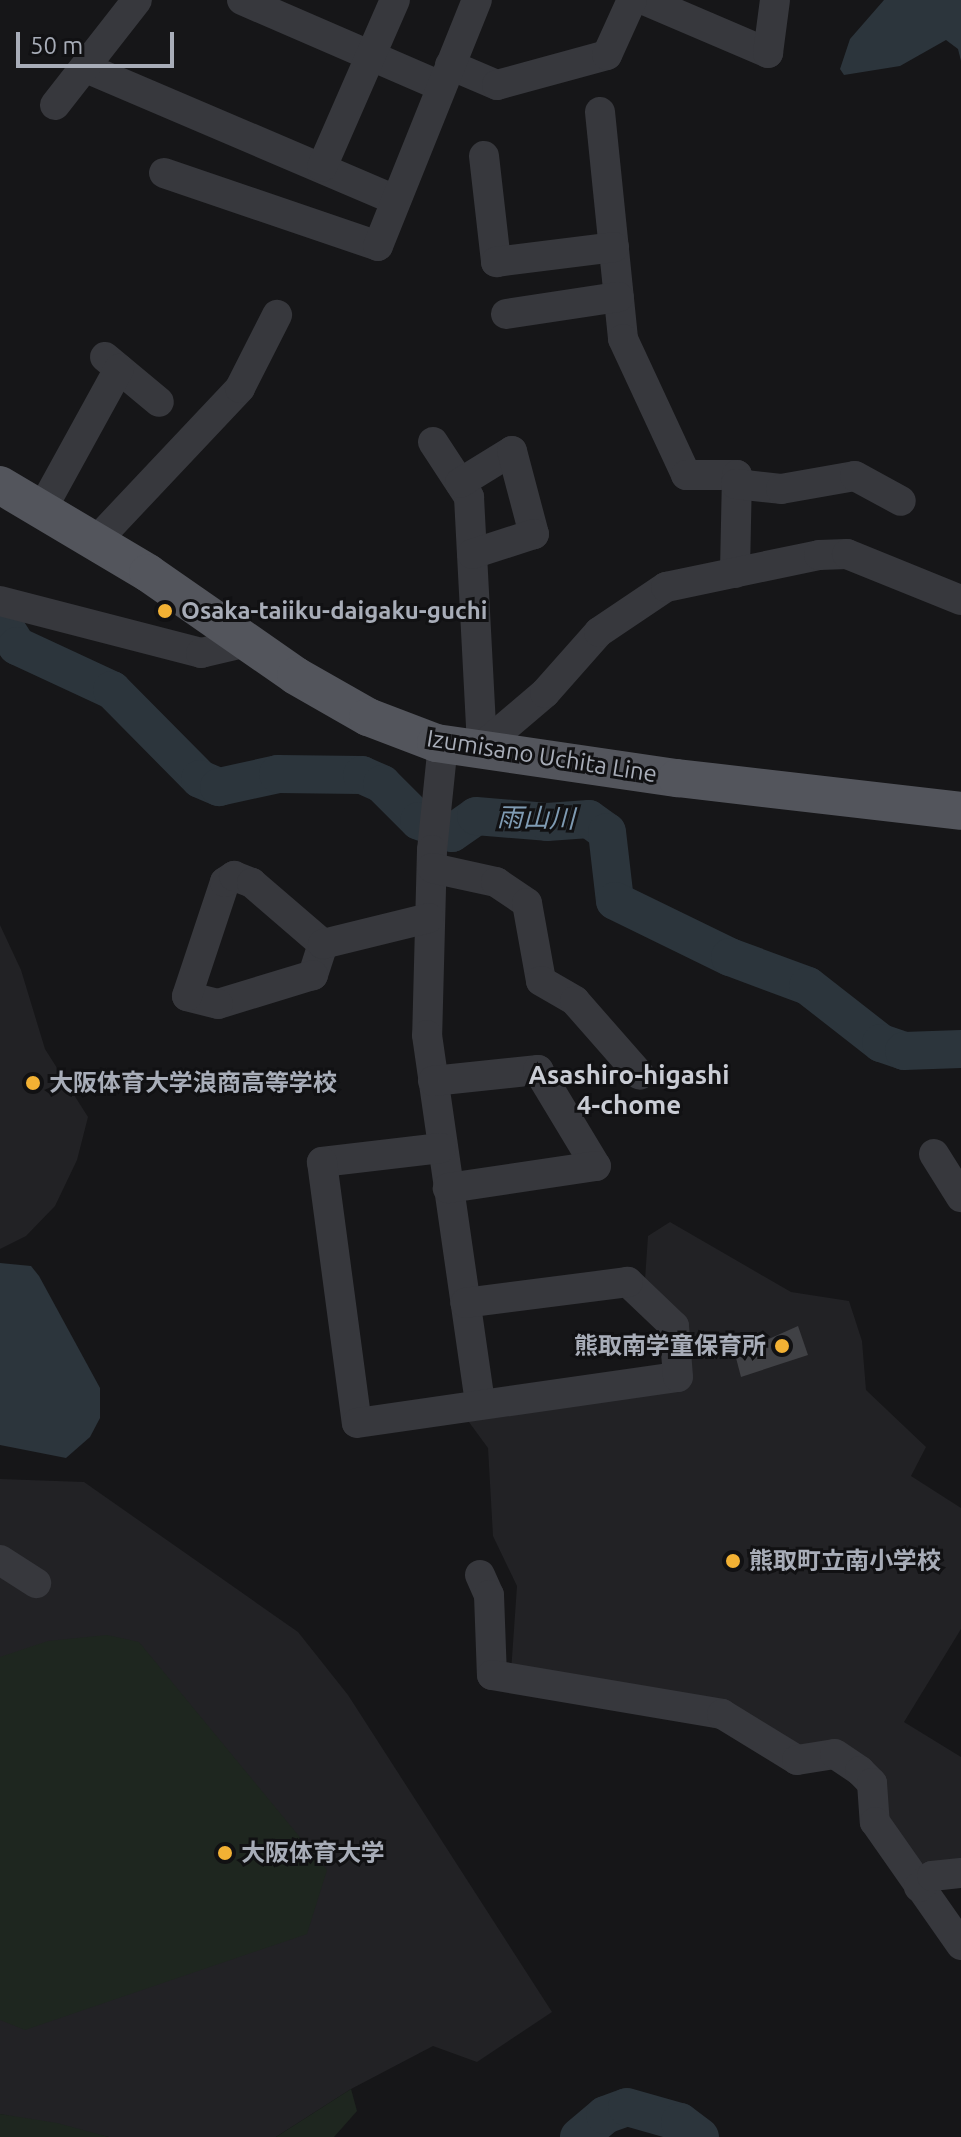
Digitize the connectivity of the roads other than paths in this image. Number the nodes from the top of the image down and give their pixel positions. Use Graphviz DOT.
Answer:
graph roads {
  1 [pos="137,0"];
  2 [pos="242,0"];
  3 [pos="395,0"];
  4 [pos="477,0"];
  5 [pos="632,0"];
  6 [pos="644,0"];
  7 [pos="775,0"];
  8 [pos="371,56"];
  9 [pos="86,68"];
  10 [pos="445,75"];
  11 [pos="55,105"];
  12 [pos="600,112"];
  13 [pos="484,156"];
  14 [pos="322,167"];
  15 [pos="164,173"];
  16 [pos="396,200"];
  17 [pos="614,247"];
  18 [pos="619,297"];
  19 [pos="506,314"];
  20 [pos="277,315"];
  21 [pos="159,402"];
  22 [pos="433,442"];
  23 [pos="460,483"];
  24 [pos="736,484"];
  25 [pos="0,485"];
  26 [pos="901,501"];
  27 [pos="42,509"];
  28 [pos="96,541"];
  29 [pos="472,554"];
  30 [pos="735,573"];
  31 [pos="961,600"];
  32 [pos="2,601"];
  33 [pos="247,642"];
  34 [pos="468,746"];
  35 [pos="961,811"];
  36 [pos="432,859"];
  37 [pos="429,918"];
  38 [pos="323,944"];
  39 [pos="640,1075"];
  40 [pos="433,1081"];
  41 [pos="441,1148"];
  42 [pos="934,1154"];
  43 [pos="448,1188"];
  44 [pos="961,1197"];
  45 [pos="465,1303"];
  46 [pos="480,1404"];
  47 [pos="0,1560"];
  48 [pos="480,1575"];
  49 [pos="36,1583"];
  50 [pos="961,1873"];
  51 [pos="919,1887"];
  52 [pos="961,1945"];
  1 -- 9 [label="street"];
  2 -- 8 [label="street"];
  3 -- 8 [label="street"];
  4 -- 10 [label="street"];
  5 -- 10 [label="street"];
  6 -- 7 [label="street"];
  8 -- 10 [label="street"];
  8 -- 14 [label="street"];
  9 -- 11 [label="street"];
  9 -- 14 [label="street"];
  10 -- 16 [label="street"];
  12 -- 17 [label="street"];
  13 -- 17 [label="street"];
  14 -- 16 [label="street"];
  15 -- 16 [label="street"];
  17 -- 18 [label="street"];
  18 -- 19 [label="street"];
  18 -- 24 [label="street"];
  20 -- 28 [label="street"];
  21 -- 27 [label="street"];
  22 -- 23 [label="street"];
  23 -- 29 [label="street"];
  23 -- 29 [label="street"];
  24 -- 26 [label="street"];
  24 -- 30 [label="street"];
  25 -- 27 [label="main road, Izumisano Uchita Line"];
  27 -- 28 [label="main road, Izumisano Uchita Line"];
  28 -- 33 [label="main road, Izumisano Uchita Line"];
  29 -- 34 [label="street"];
  30 -- 31 [label="street"];
  30 -- 34 [label="street"];
  32 -- 33 [label="street"];
  33 -- 34 [label="main road, Izumisano Uchita Line"];
  34 -- 35 [label="main road, Izumisano Uchita Line"];
  34 -- 36 [label="street"];
  36 -- 37 [label="street"];
  36 -- 39 [label="street"];
  37 -- 38 [label="street"];
  37 -- 40 [label="street"];
  38 -- 38 [label="street"];
  40 -- 41 [label="street"];
  40 -- 43 [label="street"];
  41 -- 43 [label="street"];
  41 -- 46 [label="street"];
  42 -- 44 [label="street"];
  43 -- 45 [label="street"];
  45 -- 46 [label="street"];
  45 -- 46 [label="street"];
  47 -- 49 [label="street"];
  48 -- 51 [label="street"];
  50 -- 51 [label="street"];
  51 -- 52 [label="street"];
}
